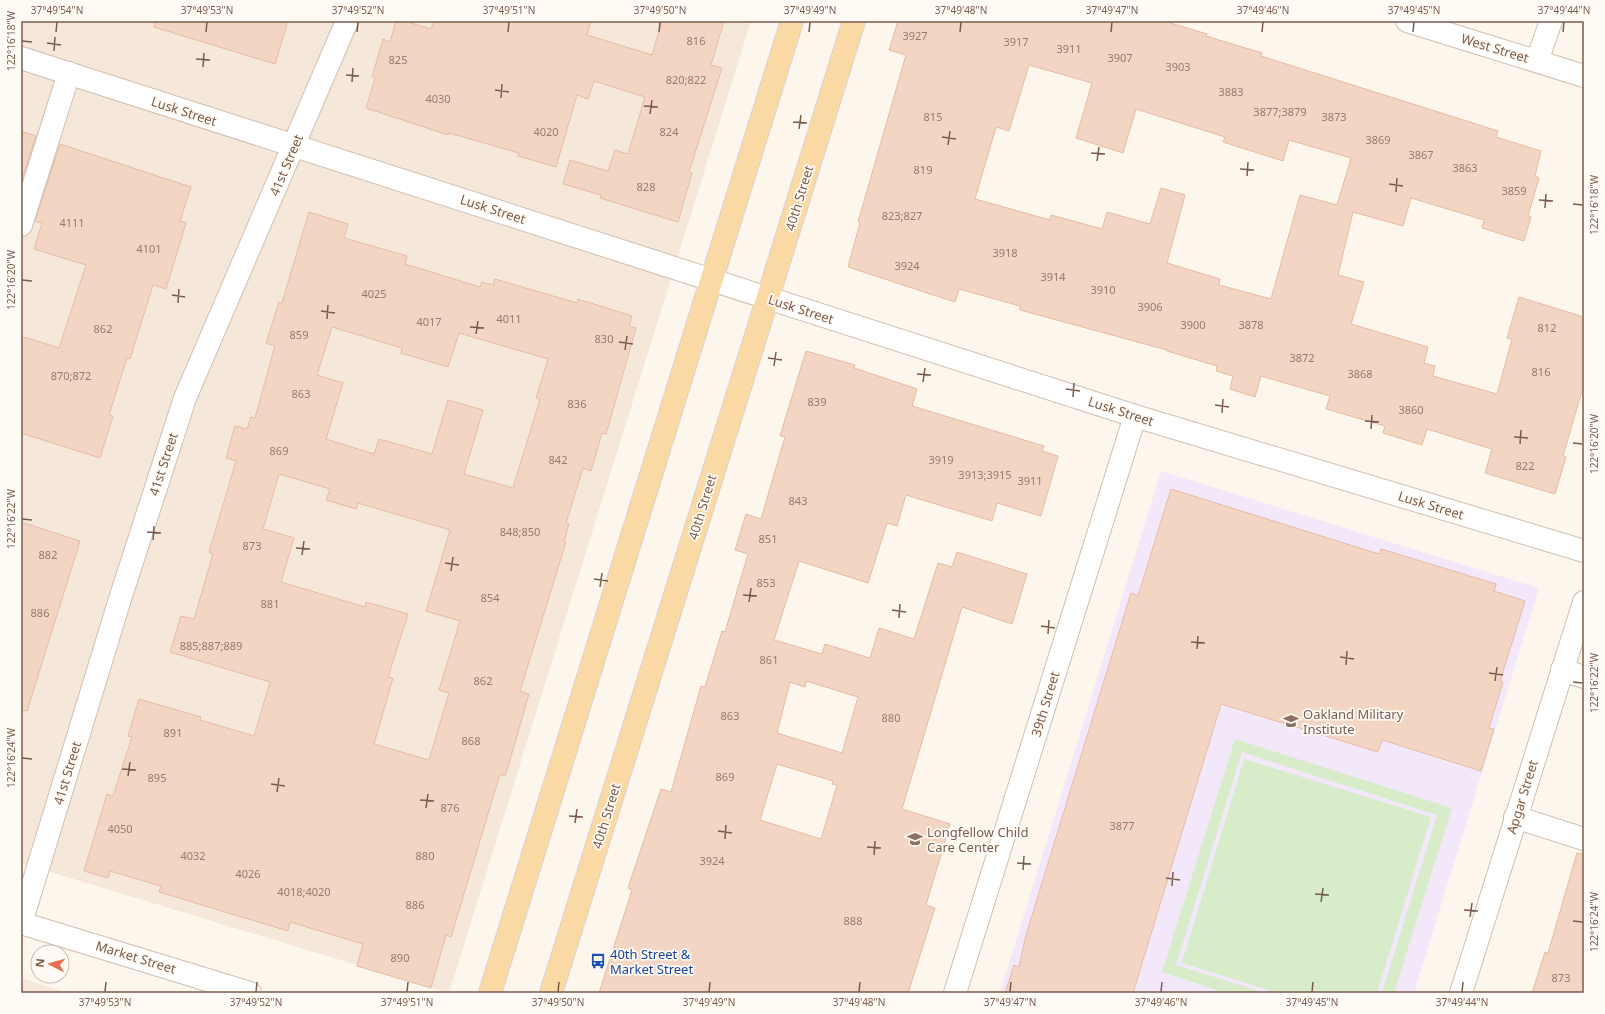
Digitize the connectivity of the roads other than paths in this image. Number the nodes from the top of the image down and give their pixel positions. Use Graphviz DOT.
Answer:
graph roads {
  1 [pos="347,21"];
  2 [pos="792,21"];
  3 [pos="854,21"];
  4 [pos="1407,21"];
  5 [pos="1551,21"];
  6 [pos="21,58"];
  7 [pos="1537,61"];
  8 [pos="69,73"];
  9 [pos="1584,76"];
  10 [pos="294,146"];
  11 [pos="21,225"];
  12 [pos="711,280"];
  13 [pos="767,298"];
  14 [pos="1135,416"];
  15 [pos="1584,551"];
  16 [pos="1584,602"];
  17 [pos="1562,670"];
  18 [pos="1584,677"];
  19 [pos="1516,817"];
  20 [pos="1584,839"];
  21 [pos="21,923"];
  22 [pos="250,993"];
  23 [pos="490,993"];
  24 [pos="551,993"];
  25 [pos="955,993"];
  26 [pos="1461,993"];
  1 -- 10 [label="street, 41st Street"];
  2 -- 12 [label="main road"];
  3 -- 13 [label="main road, 40th Street"];
  4 -- 7 [label="street, West Street"];
  5 -- 7 [label="street"];
  6 -- 8 [label="street, Lusk Street"];
  7 -- 9 [label="street, West Street"];
  8 -- 10 [label="street, Lusk Street"];
  8 -- 11 [label="street"];
  10 -- 12 [label="street, Lusk Street"];
  10 -- 21 [label="street, 41st Street"];
  12 -- 13 [label="street, Lusk Street"];
  12 -- 23 [label="main road"];
  13 -- 14 [label="street, Lusk Street"];
  13 -- 24 [label="main road, 40th Street"];
  14 -- 15 [label="street, Lusk Street"];
  14 -- 25 [label="street, 39th Street"];
  16 -- 17 [label="street, Apgar Street"];
  17 -- 18 [label="street"];
  17 -- 19 [label="street, Apgar Street"];
  19 -- 20 [label="street"];
  19 -- 26 [label="street, Apgar Street"];
  21 -- 22 [label="street, Market Street"];
}
